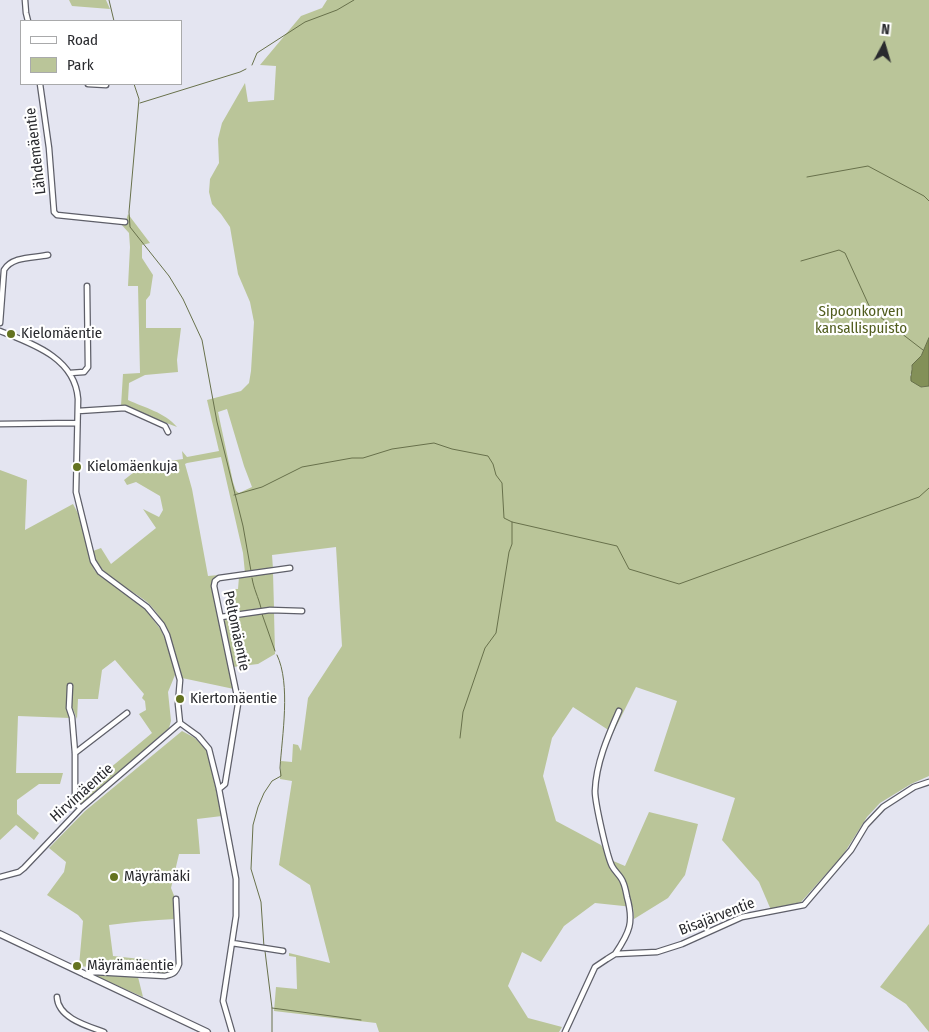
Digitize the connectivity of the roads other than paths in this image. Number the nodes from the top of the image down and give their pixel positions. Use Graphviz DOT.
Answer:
graph roads {
  1 [pos="25,0"];
  2 [pos="28,20"];
  3 [pos="40,85"];
  4 [pos="124,222"];
  5 [pos="48,255"];
  6 [pos="2,270"];
  7 [pos="87,286"];
  8 [pos="0,323"];
  9 [pos="0,331"];
  10 [pos="70,373"];
  11 [pos="78,411"];
  12 [pos="77,423"];
  13 [pos="0,424"];
  14 [pos="168,432"];
  15 [pos="290,568"];
  16 [pos="302,611"];
  17 [pos="221,617"];
  18 [pos="70,686"];
  19 [pos="619,711"];
  20 [pos="127,713"];
  21 [pos="180,723"];
  22 [pos="75,753"];
  23 [pos="929,782"];
  24 [pos="220,789"];
  25 [pos="81,808"];
  26 [pos="0,877"];
  27 [pos="176,899"];
  28 [pos="0,934"];
  29 [pos="232,943"];
  30 [pos="283,951"];
  31 [pos="615,954"];
  32 [pos="85,975"];
  33 [pos="57,997"];
  34 [pos="104,1032"];
  35 [pos="207,1032"];
  36 [pos="232,1032"];
  37 [pos="566,1032"];
  1 -- 2 [label="street"];
  3 -- 4 [label="street, Lähdemäentie"];
  5 -- 6 [label="street"];
  6 -- 8 [label="street"];
  7 -- 10 [label="street"];
  9 -- 10 [label="street"];
  10 -- 11 [label="street"];
  11 -- 12 [label="street"];
  11 -- 14 [label="street"];
  12 -- 13 [label="street"];
  12 -- 21 [label="street"];
  15 -- 17 [label="street, Peltomäentie"];
  16 -- 17 [label="street"];
  17 -- 24 [label="street, Peltomäentie"];
  18 -- 22 [label="street"];
  19 -- 31 [label="street"];
  20 -- 22 [label="street"];
  21 -- 24 [label="street"];
  21 -- 25 [label="street, Hirvimäentie"];
  22 -- 25 [label="street"];
  23 -- 31 [label="street, Bisajärventie"];
  24 -- 29 [label="street"];
  25 -- 26 [label="street, Hirvimäentie"];
  27 -- 32 [label="street"];
  28 -- 32 [label="street"];
  29 -- 30 [label="street"];
  29 -- 36 [label="street"];
  31 -- 37 [label="street"];
  32 -- 35 [label="street"];
  33 -- 34 [label="street"];
}
